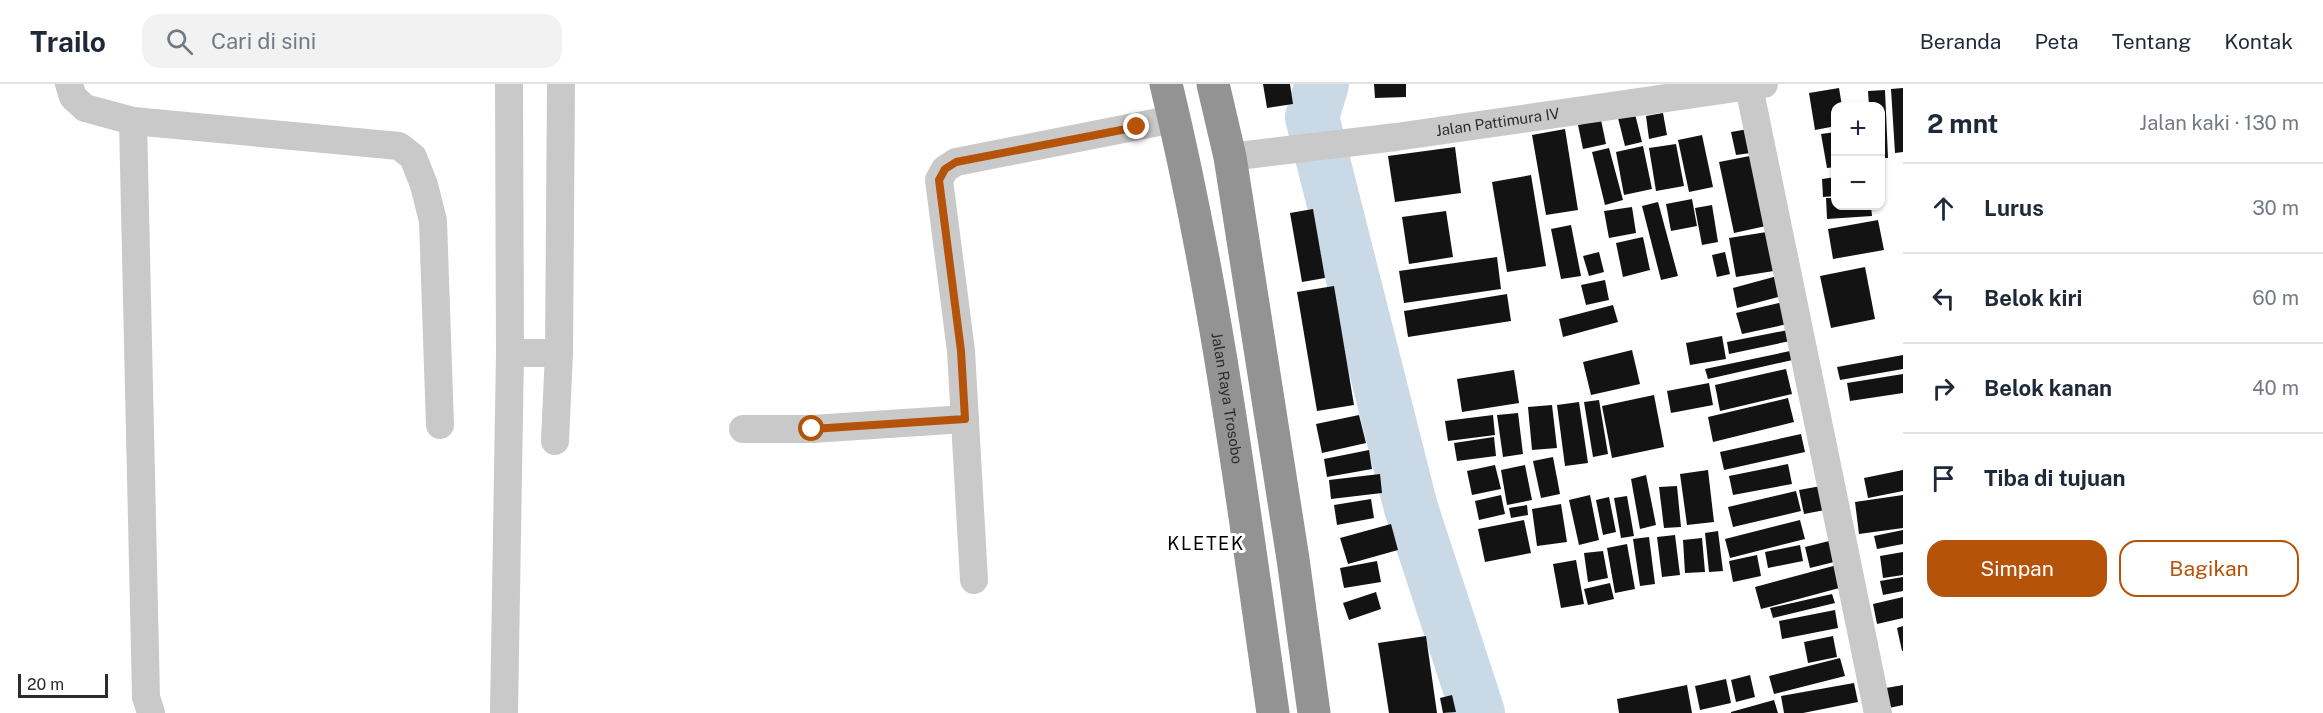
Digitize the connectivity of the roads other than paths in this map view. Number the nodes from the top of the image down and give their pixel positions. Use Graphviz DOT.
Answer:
graph roads {
  1 [pos="69,84"];
  2 [pos="509,84"];
  3 [pos="561,84"];
  4 [pos="1166,84"];
  5 [pos="1213,84"];
  6 [pos="1756,85"];
  7 [pos="1695,89"];
  8 [pos="1174,119"];
  9 [pos="133,121"];
  10 [pos="1230,157"];
  11 [pos="536,353"];
  12 [pos="965,419"];
  13 [pos="440,425"];
  14 [pos="743,429"];
  15 [pos="555,441"];
  16 [pos="974,580"];
  17 [pos="151,713"];
  18 [pos="504,713"];
  19 [pos="1273,713"];
  20 [pos="1314,713"];
  21 [pos="1878,713"];
  1 -- 9 [label="street"];
  2 -- 11 [label="street"];
  3 -- 11 [label="street"];
  4 -- 8 [label="highway, Jalan Raya Trosobo"];
  5 -- 10 [label="highway"];
  6 -- 7 [label="street, Jalan Pattimura IV"];
  6 -- 21 [label="street"];
  7 -- 10 [label="street, Jalan Pattimura IV"];
  8 -- 12 [label="street"];
  8 -- 19 [label="highway, Jalan Raya Trosobo"];
  9 -- 13 [label="street"];
  9 -- 17 [label="street"];
  10 -- 20 [label="highway"];
  11 -- 15 [label="street"];
  11 -- 18 [label="street"];
  12 -- 14 [label="street"];
  12 -- 16 [label="street"];
}
